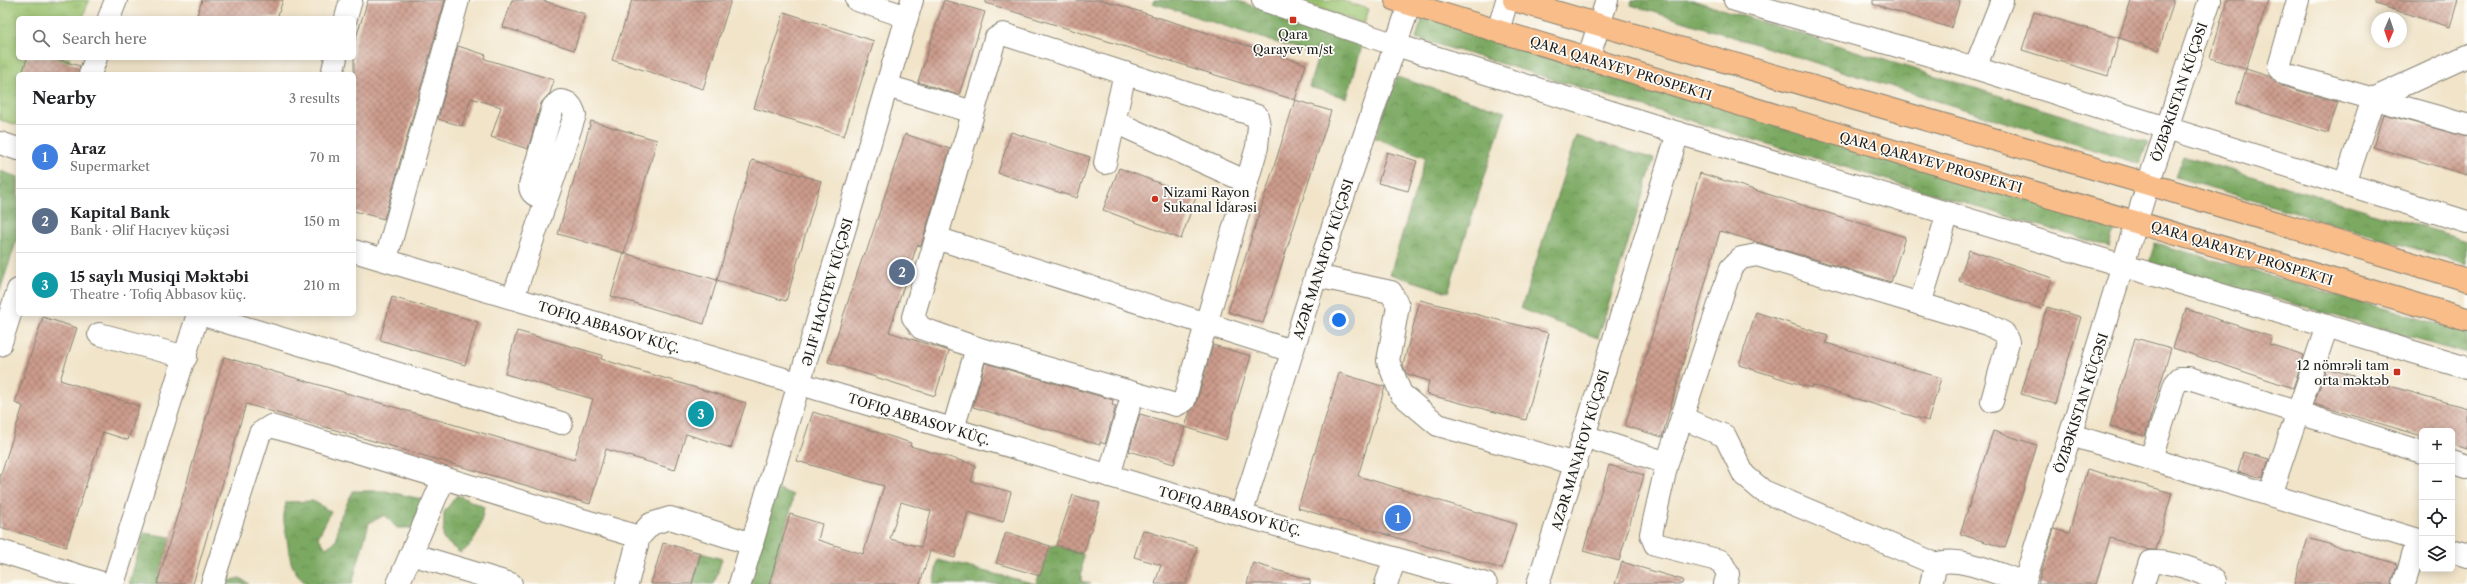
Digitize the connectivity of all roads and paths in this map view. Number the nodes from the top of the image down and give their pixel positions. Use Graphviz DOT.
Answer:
graph roads {
  1 [pos="116,0"];
  2 [pos="351,0"];
  3 [pos="458,0"];
  4 [pos="857,0"];
  5 [pos="1263,0"];
  6 [pos="1507,0"];
  7 [pos="1514,0"];
  8 [pos="1608,0"];
  9 [pos="1735,0"];
  10 [pos="2002,0"];
  11 [pos="2210,0"];
  12 [pos="2298,0"];
  13 [pos="1405,1"];
  14 [pos="910,9"];
  15 [pos="110,16"];
  16 [pos="347,16"];
  17 [pos="1599,25"];
  18 [pos="1498,31"];
  19 [pos="1396,45"];
  20 [pos="2467,56"];
  21 [pos="1588,59"];
  22 [pos="95,60"];
  23 [pos="336,60"];
  24 [pos="1975,68"];
  25 [pos="91,72"];
  26 [pos="332,72"];
  27 [pos="1125,73"];
  28 [pos="887,86"];
  29 [pos="2373,98"];
  30 [pos="973,112"];
  31 [pos="1115,122"];
  32 [pos="2467,125"];
  33 [pos="2167,129"];
  34 [pos="1678,133"];
  35 [pos="0,143"];
  36 [pos="16,148"];
  37 [pos="1105,164"];
  38 [pos="1247,182"];
  39 [pos="2148,184"];
  40 [pos="2345,184"];
  41 [pos="546,199"];
  42 [pos="1948,213"];
  43 [pos="2137,222"];
  44 [pos="2467,222"];
  45 [pos="936,238"];
  46 [pos="356,252"];
  47 [pos="386,259"];
  48 [pos="2124,266"];
  49 [pos="1316,276"];
  50 [pos="2467,280"];
  51 [pos="16,296"];
  52 [pos="513,298"];
  53 [pos="1920,304"];
  54 [pos="198,316"];
  55 [pos="206,316"];
  56 [pos="2467,319"];
  57 [pos="1205,324"];
  58 [pos="2327,326"];
  59 [pos="99,334"];
  60 [pos="0,345"];
  61 [pos="977,348"];
  62 [pos="1292,351"];
  63 [pos="186,357"];
  64 [pos="2467,368"];
  65 [pos="800,384"];
  66 [pos="1133,393"];
  67 [pos="1992,402"];
  68 [pos="2296,412"];
  69 [pos="1682,418"];
  70 [pos="561,423"];
  71 [pos="953,429"];
  72 [pos="2071,435"];
  73 [pos="1584,436"];
  74 [pos="2419,451"];
  75 [pos="2151,458"];
  76 [pos="1667,463"];
  77 [pos="2455,463"];
  78 [pos="1576,464"];
  79 [pos="2467,467"];
  80 [pos="1110,476"];
  81 [pos="444,478"];
  82 [pos="2270,495"];
  83 [pos="1241,515"];
  84 [pos="639,537"];
  85 [pos="2419,541"];
  86 [pos="752,544"];
  87 [pos="2419,544"];
  88 [pos="0,551"];
  89 [pos="2455,552"];
  90 [pos="411,554"];
  91 [pos="2467,556"];
  92 [pos="1395,559"];
  93 [pos="1933,574"];
  94 [pos="105,584"];
  95 [pos="113,584"];
  96 [pos="212,584"];
  97 [pos="398,584"];
  98 [pos="511,584"];
  99 [pos="627,584"];
  100 [pos="740,584"];
  101 [pos="1386,584"];
  102 [pos="1486,584"];
  103 [pos="1538,584"];
  104 [pos="1725,584"];
  105 [pos="2024,584"];
  106 [pos="2143,584"];
  107 [pos="2215,584"];
  108 [pos="2404,584"];
  1 -- 15 [label="street"];
  2 -- 16 [label="street"];
  3 -- 47 [label="street"];
  4 -- 14 [label="street"];
  5 -- 19 [label="street"];
  6 -- 18 [label="street"];
  7 -- 17 [label="main road"];
  8 -- 17 [label="street"];
  9 -- 24 [label="street"];
  10 -- 24 [label="street"];
  11 -- 33 [label="street, ÖZBƏKISTAN KÜÇƏSI"];
  12 -- 29 [label="street"];
  13 -- 18 [label="main road, QARA QARAYEV PROSPEKTI"];
  13 -- 19 [label="street, AZƏR MANAFOV KÜÇƏSI"];
  14 -- 28 [label="street"];
  17 -- 21 [label="street"];
  17 -- 39 [label="main road"];
  18 -- 21 [label="main road, QARA QARAYEV PROSPEKTI"];
  19 -- 34 [label="street"];
  19 -- 49 [label="street, AZƏR MANAFOV KÜÇƏSI"];
  20 -- 29 [label="street"];
  21 -- 43 [label="main road, QARA QARAYEV PROSPEKTI"];
  22 -- 25 [label="street"];
  23 -- 26 [label="street"];
  24 -- 33 [label="street"];
  27 -- 30 [label="street"];
  27 -- 31 [label="street"];
  27 -- 38 [label="street"];
  28 -- 30 [label="street"];
  28 -- 65 [label="street"];
  29 -- 32 [label="street"];
  29 -- 40 [label="street"];
  30 -- 45 [label="street"];
  31 -- 37 [label="street"];
  31 -- 38 [label="street"];
  33 -- 39 [label="street, ÖZBƏKISTAN KÜÇƏSI"];
  33 -- 40 [label="street"];
  34 -- 42 [label="street"];
  34 -- 73 [label="street, AZƏR MANAFOV KÜÇƏSI"];
  35 -- 36 [label="street"];
  38 -- 57 [label="street"];
  39 -- 43 [label="street, ÖZBƏKISTAN KÜÇƏSI"];
  39 -- 50 [label="main road"];
  40 -- 44 [label="street"];
  41 -- 52 [label="street"];
  42 -- 48 [label="street"];
  42 -- 53 [label="street"];
  43 -- 48 [label="street, ÖZBƏKISTAN KÜÇƏSI"];
  43 -- 56 [label="main road, QARA QARAYEV PROSPEKTI"];
  45 -- 57 [label="street"];
  45 -- 61 [label="street"];
  46 -- 47 [label="street, TOFIQ ABBASOV KÜÇ."];
  47 -- 52 [label="street, TOFIQ ABBASOV KÜÇ."];
  48 -- 58 [label="street"];
  48 -- 72 [label="street, ÖZBƏKISTAN KÜÇƏSI"];
  49 -- 62 [label="street, AZƏR MANAFOV KÜÇƏSI"];
  49 -- 78 [label="street"];
  51 -- 60 [label="street"];
  52 -- 65 [label="street, TOFIQ ABBASOV KÜÇ."];
  53 -- 67 [label="street"];
  53 -- 69 [label="street"];
  54 -- 63 [label="street"];
  55 -- 70 [label="street"];
  57 -- 62 [label="street"];
  57 -- 66 [label="street"];
  58 -- 64 [label="street"];
  58 -- 68 [label="street"];
  59 -- 63 [label="street"];
  61 -- 66 [label="street"];
  61 -- 71 [label="street"];
  62 -- 83 [label="street, AZƏR MANAFOV KÜÇƏSI"];
  63 -- 95 [label="street"];
  65 -- 71 [label="street, TOFIQ ABBASOV KÜÇ."];
  65 -- 86 [label="street"];
  66 -- 80 [label="street"];
  68 -- 74 [label="street"];
  68 -- 75 [label="street"];
  68 -- 82 [label="street"];
  69 -- 76 [label="street"];
  69 -- 93 [label="street"];
  71 -- 80 [label="street, TOFIQ ABBASOV KÜÇ."];
  72 -- 75 [label="street"];
  72 -- 105 [label="street, ÖZBƏKISTAN KÜÇƏSI"];
  73 -- 76 [label="street"];
  73 -- 78 [label="street, AZƏR MANAFOV KÜÇƏSI"];
  75 -- 82 [label="street"];
  76 -- 104 [label="street"];
  77 -- 79 [label="street"];
  78 -- 103 [label="street, AZƏR MANAFOV KÜÇƏSI"];
  80 -- 83 [label="street, TOFIQ ABBASOV KÜÇ."];
  81 -- 84 [label="street"];
  81 -- 90 [label="street"];
  81 -- 96 [label="street"];
  82 -- 85 [label="street"];
  83 -- 92 [label="street, TOFIQ ABBASOV KÜÇ."];
  84 -- 86 [label="street"];
  84 -- 99 [label="street"];
  86 -- 100 [label="street"];
  87 -- 108 [label="street"];
  88 -- 94 [label="street"];
  89 -- 91 [label="street"];
  90 -- 97 [label="street"];
  90 -- 98 [label="street"];
  92 -- 101 [label="street"];
  92 -- 102 [label="street, TOFIQ ABBASOV KÜÇ."];
  93 -- 105 [label="street"];
  106 -- 107 [label="street"];
}
